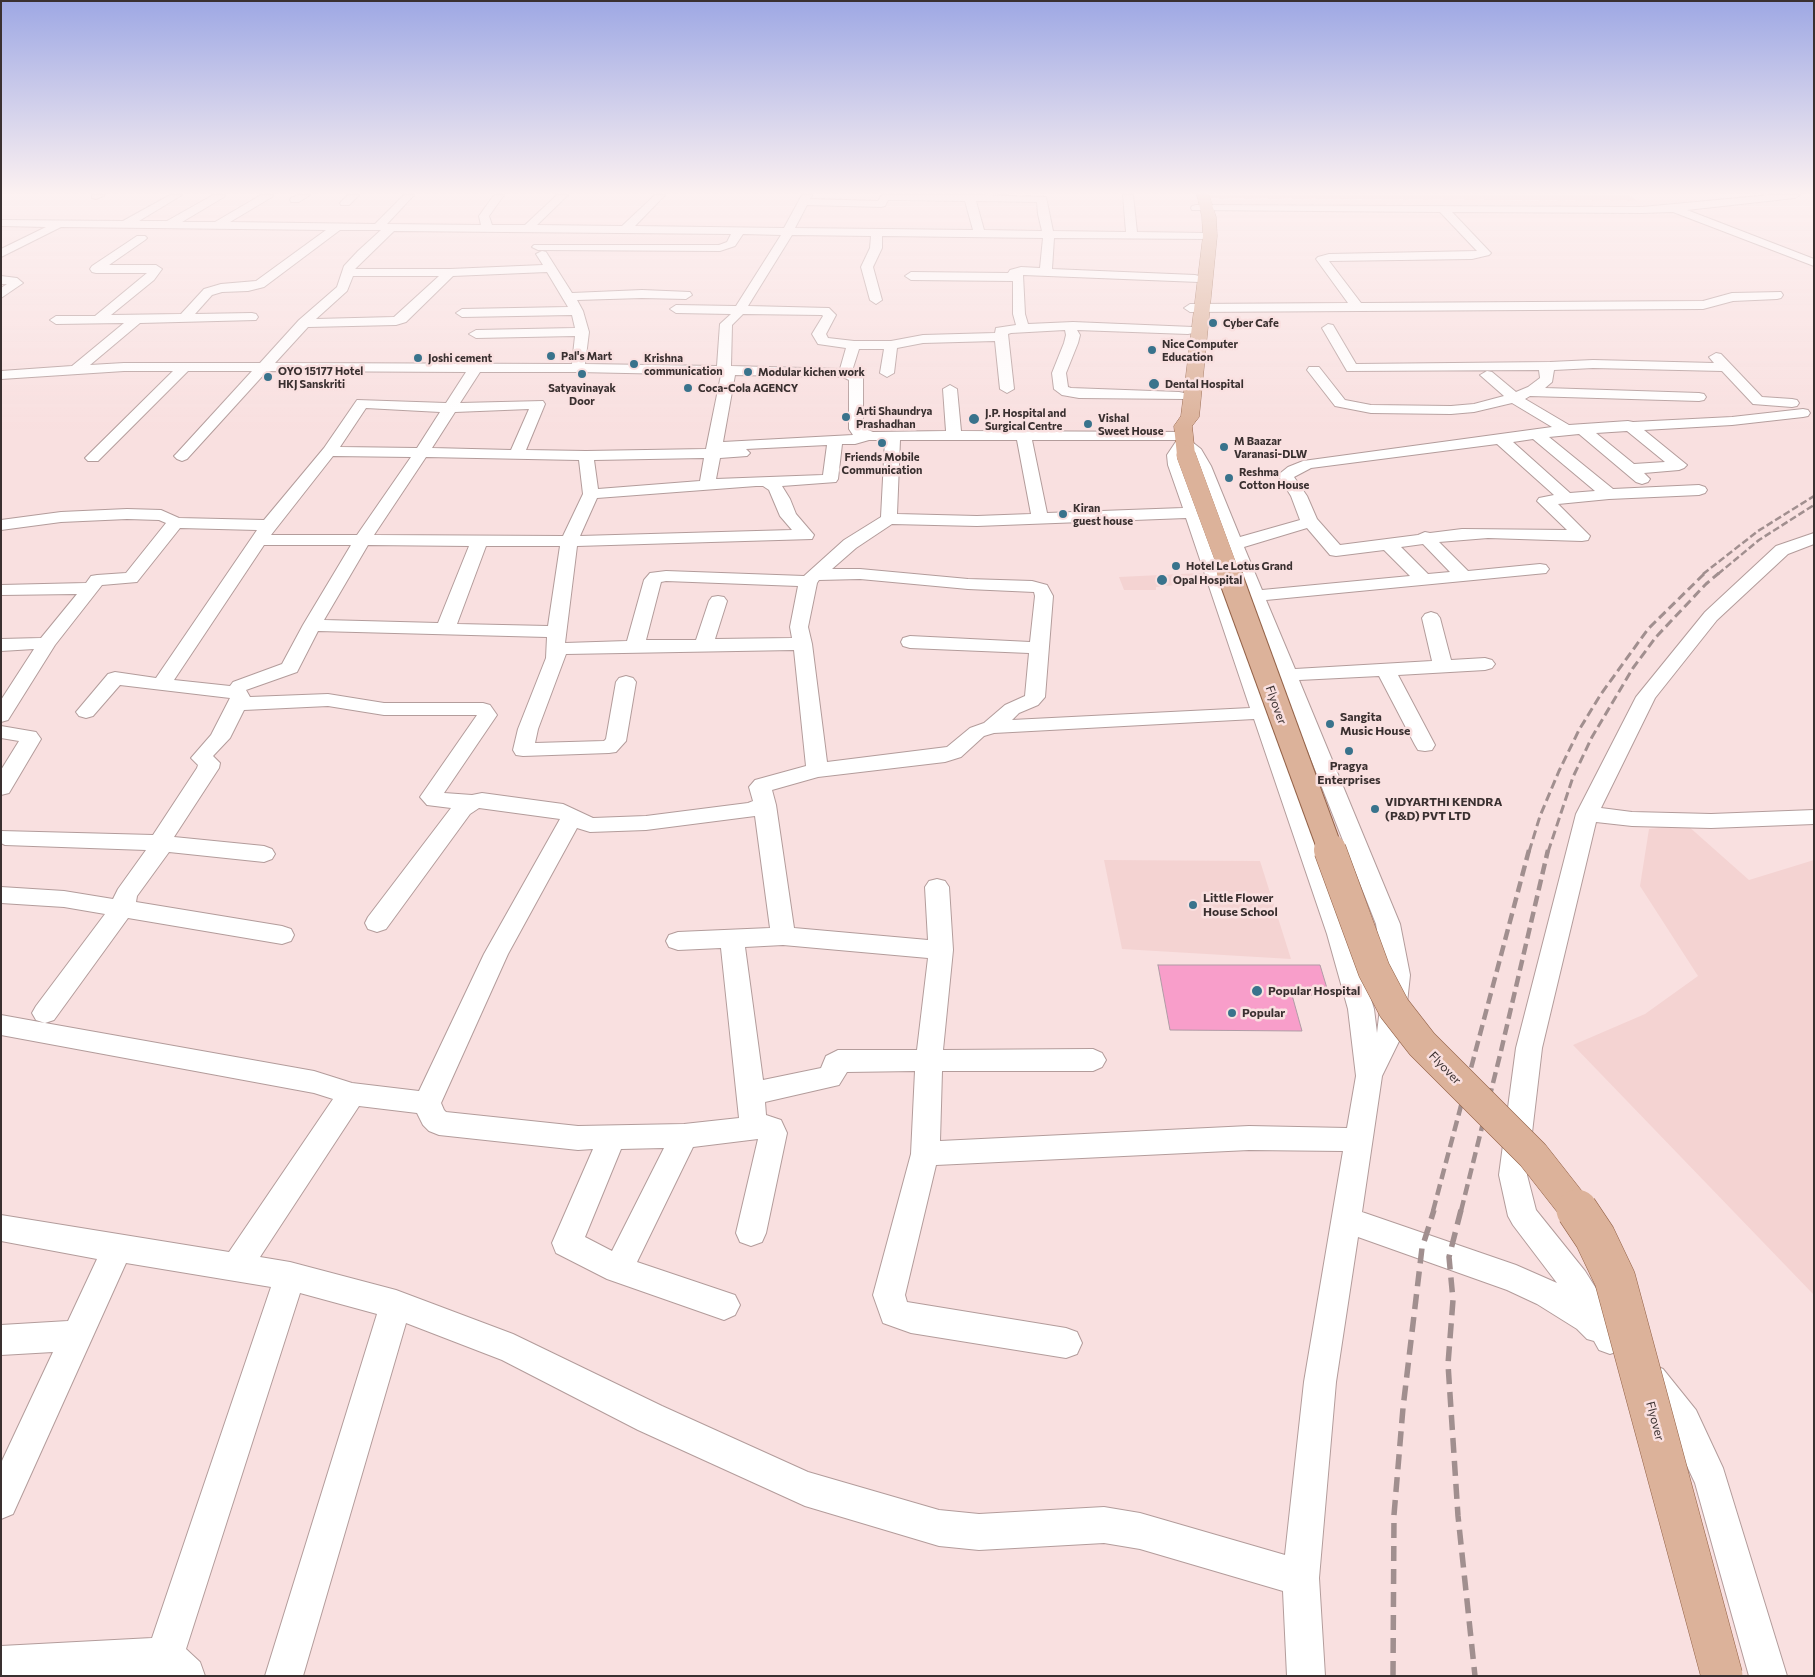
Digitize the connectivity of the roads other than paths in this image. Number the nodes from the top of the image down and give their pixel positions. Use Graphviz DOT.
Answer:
graph roads {
  1 [pos="152,273"];
  2 [pos="275,273"];
  3 [pos="348,273"];
  4 [pos="450,273"];
  5 [pos="553,273"];
  6 [pos="763,273"];
  7 [pos="869,273"];
  8 [pos="1014,273"];
  9 [pos="1052,273"];
  10 [pos="1195,273"];
  11 [pos="1206,273"];
  12 [pos="1332,273"];
  13 [pos="911,276"];
  14 [pos="1019,277"];
  15 [pos="1194,279"];
  16 [pos="1,280"];
  17 [pos="1,294"];
  18 [pos="686,295"];
  19 [pos="1777,295"];
  20 [pos="569,298"];
  21 [pos="876,300"];
  22 [pos="1357,307"];
  23 [pos="1196,308"];
  24 [pos="676,309"];
  25 [pos="740,310"];
  26 [pos="577,311"];
  27 [pos="462,313"];
  28 [pos="252,316"];
  29 [pos="185,318"];
  30 [pos="98,319"];
  31 [pos="56,320"];
  32 [pos="135,320"];
  33 [pos="304,323"];
  34 [pos="1073,326"];
  35 [pos="1023,328"];
  36 [pos="1328,328"];
  37 [pos="1188,330"];
  38 [pos="582,332"];
  39 [pos="476,334"];
  40 [pos="1002,337"];
  41 [pos="854,344"];
  42 [pos="891,345"];
  43 [pos="906,362"];
  44 [pos="1549,366"];
  45 [pos="185,367"];
  46 [pos="475,368"];
  47 [pos="578,368"];
  48 [pos="77,369"];
  49 [pos="261,369"];
  50 [pos="729,370"];
  51 [pos="1314,370"];
  52 [pos="845,373"];
  53 [pos="1,375"];
  54 [pos="1487,375"];
  55 [pos="950,389"];
  56 [pos="1007,389"];
  57 [pos="1529,392"];
  58 [pos="1179,396"];
  59 [pos="1699,397"];
  60 [pos="1514,398"];
  61 [pos="449,408"];
  62 [pos="1628,425"];
  63 [pos="1574,429"];
  64 [pos="1536,434"];
  65 [pos="868,435"];
  66 [pos="1024,435"];
  67 [pos="954,436"];
  68 [pos="893,437"];
  69 [pos="1500,438"];
  70 [pos="1184,439"];
  71 [pos="835,440"];
  72 [pos="714,450"];
  73 [pos="329,451"];
  74 [pos="422,453"];
  75 [pos="742,453"];
  76 [pos="516,455"];
  77 [pos="182,456"];
  78 [pos="586,456"];
  79 [pos="93,458"];
  80 [pos="1631,469"];
  81 [pos="767,482"];
  82 [pos="707,485"];
  83 [pos="1699,490"];
  84 [pos="1658,492"];
  85 [pos="591,494"];
  86 [pos="1609,494"];
  87 [pos="1566,498"];
  88 [pos="1192,512"];
  89 [pos="1040,518"];
  90 [pos="889,519"];
  91 [pos="1309,520"];
  92 [pos="175,523"];
  93 [pos="1,525"];
  94 [pos="268,525"];
  95 [pos="1425,537"];
  96 [pos="1814,538"];
  97 [pos="363,539"];
  98 [pos="259,540"];
  99 [pos="480,540"];
  100 [pos="570,541"];
  101 [pos="1387,543"];
  102 [pos="1235,544"];
  103 [pos="1540,569"];
  104 [pos="1463,576"];
  105 [pos="811,578"];
  106 [pos="1423,579"];
  107 [pos="91,588"];
  108 [pos="1,590"];
  109 [pos="1256,596"];
  110 [pos="718,601"];
  111 [pos="1431,618"];
  112 [pos="312,625"];
  113 [pos="446,627"];
  114 [pos="556,640"];
  115 [pos="910,642"];
  116 [pos="47,643"];
  117 [pos="704,644"];
  118 [pos="803,644"];
  119 [pos="1,645"];
  120 [pos="635,646"];
  121 [pos="1039,648"];
  122 [pos="1485,664"];
  123 [pos="1443,667"];
  124 [pos="1386,671"];
  125 [pos="1288,676"];
  126 [pos="626,682"];
  127 [pos="161,685"];
  128 [pos="238,695"];
  129 [pos="86,712"];
  130 [pos="1262,713"];
  131 [pos="1,716"];
  132 [pos="991,727"];
  133 [pos="1,732"];
  134 [pos="1425,745"];
  135 [pos="817,770"];
  136 [pos="1,788"];
  137 [pos="472,802"];
  138 [pos="766,805"];
  139 [pos="1587,814"];
  140 [pos="572,817"];
  141 [pos="1814,817"];
  142 [pos="6,838"];
  143 [pos="159,843"];
  144 [pos="264,854"];
  145 [pos="937,887"];
  146 [pos="1,895"];
  147 [pos="123,907"];
  148 [pos="377,922"];
  149 [pos="282,935"];
  150 [pos="782,936"];
  151 [pos="732,939"];
  152 [pos="678,941"];
  153 [pos="941,950"];
  154 [pos="45,1013"];
  155 [pos="1,1025"];
  156 [pos="1094,1060"];
  157 [pos="929,1061"];
  158 [pos="1369,1076"];
  159 [pos="352,1094"];
  160 [pos="751,1094"];
  161 [pos="427,1103"];
  162 [pos="753,1128"];
  163 [pos="684,1136"];
  164 [pos="612,1138"];
  165 [pos="1359,1140"];
  166 [pos="925,1154"];
  167 [pos="1346,1220"];
  168 [pos="1,1228"];
  169 [pos="751,1232"];
  170 [pos="118,1247"];
  171 [pos="236,1268"];
  172 [pos="618,1269"];
  173 [pos="290,1276"];
  174 [pos="396,1304"];
  175 [pos="724,1305"];
  176 [pos="77,1336"];
  177 [pos="1610,1339"];
  178 [pos="1,1340"];
  179 [pos="1066,1343"];
  180 [pos="1,1502"];
  181 [pos="1302,1578"];
  182 [pos="1,1665"];
  183 [pos="170,1669"];
  184 [pos="284,1676"];
  185 [pos="1306,1676"];
  186 [pos="1722,1676"];
  187 [pos="1768,1676"];
  1 -- 30 [label="street"];
  2 -- 29 [label="street"];
  3 -- 33 [label="street"];
  4 -- 33 [label="street"];
  5 -- 20 [label="street"];
  6 -- 25 [label="street"];
  7 -- 21 [label="street"];
  8 -- 14 [label="street"];
  9 -- 15 [label="street"];
  10 -- 15 [label="main road"];
  11 -- 23 [label="main road"];
  12 -- 22 [label="street"];
  13 -- 14 [label="street"];
  14 -- 35 [label="street"];
  15 -- 23 [label="main road"];
  16 -- 17 [label="street"];
  18 -- 20 [label="street"];
  19 -- 22 [label="street"];
  20 -- 26 [label="street"];
  22 -- 23 [label="street"];
  23 -- 37 [label="main road, Flyover"];
  23 -- 70 [label="main road"];
  24 -- 25 [label="street"];
  25 -- 41 [label="street"];
  25 -- 50 [label="street"];
  26 -- 27 [label="street"];
  26 -- 38 [label="street"];
  28 -- 29 [label="street"];
  29 -- 32 [label="street"];
  30 -- 31 [label="street"];
  30 -- 32 [label="street"];
  32 -- 48 [label="street"];
  33 -- 49 [label="street"];
  34 -- 35 [label="street"];
  34 -- 37 [label="street"];
  34 -- 58 [label="street"];
  35 -- 40 [label="street"];
  36 -- 44 [label="street"];
  37 -- 58 [label="main road, Flyover"];
  38 -- 39 [label="street"];
  38 -- 47 [label="street"];
  40 -- 42 [label="street"];
  40 -- 56 [label="street"];
  41 -- 42 [label="street"];
  41 -- 52 [label="street"];
  42 -- 43 [label="street"];
  44 -- 57 [label="street"];
  44 -- 62 [label="street"];
  45 -- 48 [label="street"];
  45 -- 49 [label="street"];
  45 -- 79 [label="street"];
  46 -- 47 [label="street"];
  46 -- 49 [label="street"];
  46 -- 61 [label="street"];
  47 -- 50 [label="street"];
  48 -- 53 [label="street"];
  49 -- 77 [label="street"];
  50 -- 52 [label="street"];
  50 -- 72 [label="street"];
  51 -- 60 [label="street"];
  52 -- 65 [label="street"];
  54 -- 60 [label="street"];
  55 -- 67 [label="street"];
  57 -- 59 [label="street"];
  57 -- 60 [label="street"];
  58 -- 70 [label="main road, Flyover"];
  60 -- 63 [label="street"];
  61 -- 73 [label="street"];
  61 -- 74 [label="street"];
  61 -- 76 [label="street"];
  62 -- 63 [label="street"];
  62 -- 80 [label="street"];
  63 -- 64 [label="street"];
  63 -- 80 [label="street"];
  64 -- 69 [label="street"];
  64 -- 86 [label="street"];
  65 -- 68 [label="street"];
  65 -- 71 [label="street"];
  66 -- 67 [label="street"];
  66 -- 70 [label="street"];
  66 -- 89 [label="street"];
  67 -- 68 [label="street"];
  68 -- 90 [label="street"];
  69 -- 87 [label="street"];
  69 -- 91 [label="street"];
  70 -- 88 [label="street"];
  70 -- 102 [label="street"];
  70 -- 186 [label="main road, Flyover, bridge"];
  71 -- 72 [label="street"];
  71 -- 81 [label="street"];
  72 -- 75 [label="street"];
  72 -- 78 [label="street"];
  72 -- 82 [label="street"];
  73 -- 74 [label="street"];
  73 -- 94 [label="street"];
  74 -- 76 [label="street"];
  74 -- 97 [label="street"];
  76 -- 78 [label="street"];
  78 -- 85 [label="street"];
  80 -- 84 [label="street"];
  81 -- 82 [label="street"];
  81 -- 100 [label="street"];
  82 -- 85 [label="street"];
  83 -- 84 [label="street"];
  84 -- 86 [label="street"];
  85 -- 100 [label="street"];
  86 -- 87 [label="street"];
  87 -- 95 [label="street"];
  88 -- 89 [label="street"];
  88 -- 130 [label="street"];
  89 -- 90 [label="street"];
  90 -- 105 [label="street"];
  91 -- 101 [label="street"];
  91 -- 102 [label="street"];
  92 -- 93 [label="street"];
  92 -- 94 [label="street"];
  92 -- 107 [label="street"];
  94 -- 98 [label="street"];
  95 -- 101 [label="street"];
  95 -- 104 [label="street"];
  96 -- 139 [label="street"];
  97 -- 98 [label="street"];
  97 -- 99 [label="street"];
  97 -- 112 [label="street"];
  98 -- 127 [label="street"];
  99 -- 100 [label="street"];
  99 -- 113 [label="street"];
  100 -- 114 [label="street"];
  101 -- 106 [label="street"];
  102 -- 109 [label="street"];
  103 -- 104 [label="street"];
  104 -- 106 [label="street"];
  105 -- 118 [label="street"];
  105 -- 120 [label="street"];
  105 -- 121 [label="street"];
  106 -- 109 [label="street"];
  107 -- 108 [label="street"];
  107 -- 116 [label="street"];
  109 -- 125 [label="street"];
  110 -- 117 [label="street"];
  111 -- 123 [label="street"];
  112 -- 113 [label="street"];
  112 -- 128 [label="street"];
  113 -- 114 [label="street"];
  114 -- 120 [label="street"];
  114 -- 126 [label="street"];
  115 -- 121 [label="street"];
  116 -- 119 [label="street"];
  116 -- 131 [label="street"];
  117 -- 118 [label="street"];
  117 -- 120 [label="street"];
  118 -- 135 [label="street"];
  121 -- 132 [label="street"];
  122 -- 123 [label="street"];
  123 -- 124 [label="street"];
  124 -- 125 [label="street"];
  124 -- 134 [label="street"];
  125 -- 158 [label="street"];
  127 -- 128 [label="street"];
  127 -- 129 [label="street"];
  128 -- 137 [label="street"];
  128 -- 143 [label="street"];
  130 -- 132 [label="street"];
  130 -- 158 [label="street"];
  132 -- 135 [label="street"];
  133 -- 136 [label="street"];
  135 -- 138 [label="street"];
  137 -- 140 [label="street"];
  137 -- 148 [label="street"];
  138 -- 140 [label="street"];
  138 -- 150 [label="street"];
  139 -- 141 [label="street"];
  139 -- 177 [label="street"];
  140 -- 161 [label="street"];
  142 -- 143 [label="street"];
  143 -- 144 [label="street"];
  143 -- 147 [label="street"];
  145 -- 153 [label="street"];
  146 -- 147 [label="street"];
  147 -- 149 [label="street"];
  147 -- 154 [label="street"];
  150 -- 151 [label="street"];
  150 -- 153 [label="street"];
  151 -- 152 [label="street"];
  151 -- 160 [label="street"];
  153 -- 157 [label="street"];
  155 -- 159 [label="street"];
  156 -- 157 [label="street"];
  157 -- 160 [label="street"];
  157 -- 166 [label="street"];
  158 -- 165 [label="street"];
  159 -- 161 [label="street"];
  159 -- 171 [label="street"];
  160 -- 162 [label="street"];
  161 -- 164 [label="street"];
  162 -- 163 [label="street"];
  162 -- 169 [label="street"];
  163 -- 164 [label="street"];
  163 -- 172 [label="street"];
  164 -- 172 [label="street"];
  165 -- 166 [label="street"];
  165 -- 167 [label="street"];
  166 -- 179 [label="street"];
  167 -- 177 [label="street"];
  167 -- 181 [label="street"];
  168 -- 170 [label="street"];
  170 -- 171 [label="street"];
  170 -- 176 [label="street"];
  171 -- 173 [label="street"];
  172 -- 175 [label="street"];
  173 -- 174 [label="street"];
  173 -- 183 [label="street"];
  174 -- 181 [label="street"];
  174 -- 184 [label="street"];
  176 -- 178 [label="street"];
  176 -- 180 [label="street"];
  177 -- 187 [label="street"];
  181 -- 185 [label="street"];
  182 -- 183 [label="street"];
}
